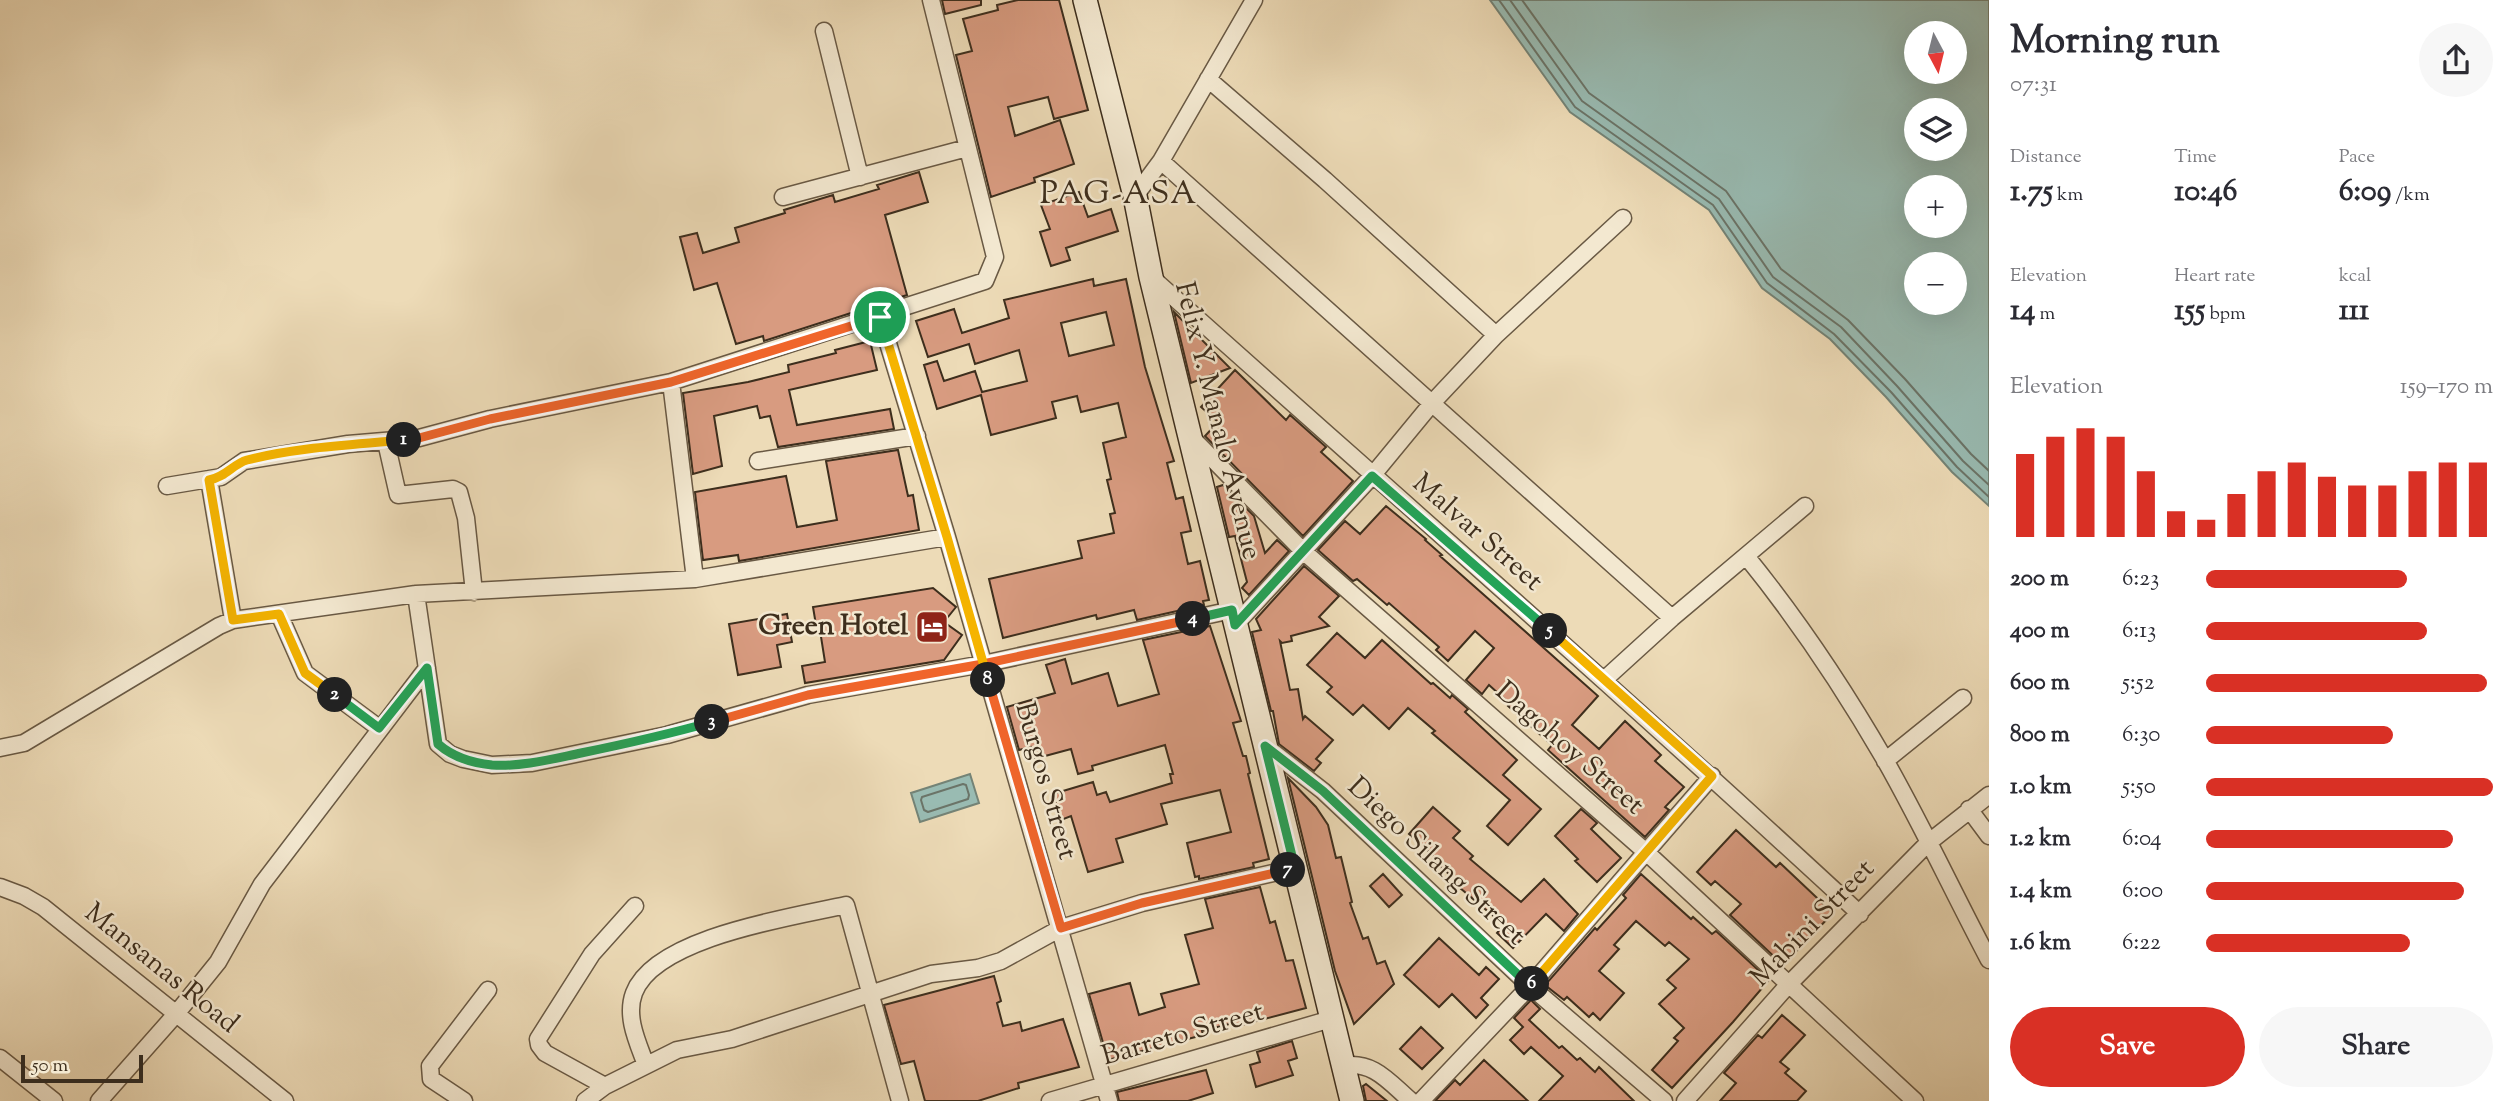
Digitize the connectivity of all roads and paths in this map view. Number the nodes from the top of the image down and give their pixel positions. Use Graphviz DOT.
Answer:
graph roads {
  1 [pos="931,0"];
  2 [pos="1085,0"];
  3 [pos="1254,0"];
  4 [pos="824,30"];
  5 [pos="1208,79"];
  6 [pos="967,148"];
  7 [pos="1161,161"];
  8 [pos="860,177"];
  9 [pos="1135,196"];
  10 [pos="783,197"];
  11 [pos="1623,218"];
  12 [pos="1152,277"];
  13 [pos="880,317"];
  14 [pos="1496,335"];
  15 [pos="671,382"];
  16 [pos="1433,402"];
  17 [pos="1189,435"];
  18 [pos="917,436"];
  19 [pos="386,442"];
  20 [pos="758,461"];
  21 [pos="1372,476"];
  22 [pos="209,480"];
  23 [pos="167,486"];
  24 [pos="1805,506"];
  25 [pos="947,537"];
  26 [pos="1303,551"];
  27 [pos="1746,556"];
  28 [pos="695,579"];
  29 [pos="474,592"];
  30 [pos="416,594"];
  31 [pos="279,614"];
  32 [pos="1233,617"];
  33 [pos="1672,618"];
  34 [pos="233,620"];
  35 [pos="983,664"];
  36 [pos="427,668"];
  37 [pos="1605,679"];
  38 [pos="1963,698"];
  39 [pos="379,728"];
  40 [pos="1265,746"];
  41 [pos="0,748"];
  42 [pos="1885,761"];
  43 [pos="1712,776"];
  44 [pos="1989,794"];
  45 [pos="1969,809"];
  46 [pos="1989,836"];
  47 [pos="1928,843"];
  48 [pos="1646,852"];
  49 [pos="1295,868"];
  50 [pos="0,887"];
  51 [pos="635,906"];
  52 [pos="1860,914"];
  53 [pos="1061,928"];
  54 [pos="1989,960"];
  55 [pos="1789,984"];
  56 [pos="1530,986"];
  57 [pos="488,990"];
  58 [pos="871,995"];
  59 [pos="176,1014"];
  60 [pos="1331,1019"];
  61 [pos="0,1058"];
  62 [pos="646,1065"];
  63 [pos="1342,1066"];
  64 [pos="605,1086"];
  65 [pos="1107,1093"];
  66 [pos="54,1101"];
  67 [pos="99,1101"];
  68 [pos="285,1101"];
  69 [pos="464,1101"];
  70 [pos="584,1101"];
  71 [pos="900,1101"];
  72 [pos="1050,1101"];
  73 [pos="1352,1101"];
  74 [pos="1411,1101"];
  75 [pos="1421,1101"];
  76 [pos="1664,1101"];
  77 [pos="1685,1101"];
  78 [pos="1916,1101"];
  1 -- 6 [label="street"];
  2 -- 9 [label="main road, Felix Y. Manalo Avenue"];
  3 -- 5 [label="street"];
  4 -- 8 [label="street"];
  5 -- 7 [label="street"];
  5 -- 14 [label="street"];
  6 -- 8 [label="street"];
  6 -- 13 [label="street"];
  7 -- 9 [label="street"];
  7 -- 16 [label="street"];
  8 -- 10 [label="street"];
  9 -- 12 [label="main road, Felix Y. Manalo Avenue"];
  11 -- 14 [label="street"];
  12 -- 17 [label="main road, Felix Y. Manalo Avenue"];
  12 -- 21 [label="street, Malvar Street"];
  13 -- 15 [label="street"];
  13 -- 18 [label="street, Burgos Street"];
  14 -- 16 [label="street"];
  15 -- 19 [label="street"];
  15 -- 28 [label="street"];
  16 -- 21 [label="street"];
  16 -- 33 [label="street"];
  17 -- 26 [label="street, Dagohoy Street"];
  17 -- 32 [label="main road, Felix Y. Manalo Avenue"];
  18 -- 20 [label="street"];
  18 -- 25 [label="street, Burgos Street"];
  19 -- 22 [label="street"];
  19 -- 29 [label="street"];
  21 -- 26 [label="street"];
  21 -- 37 [label="street, Malvar Street"];
  22 -- 23 [label="street"];
  22 -- 34 [label="street"];
  24 -- 27 [label="street"];
  25 -- 28 [label="street"];
  25 -- 35 [label="street, Burgos Street"];
  26 -- 32 [label="street"];
  26 -- 48 [label="street, Dagohoy Street"];
  27 -- 33 [label="street"];
  27 -- 42 [label="street"];
  28 -- 29 [label="street"];
  29 -- 30 [label="street"];
  30 -- 31 [label="street"];
  30 -- 36 [label="street"];
  31 -- 34 [label="street"];
  31 -- 39 [label="street"];
  32 -- 35 [label="street"];
  32 -- 40 [label="main road, Felix Y. Manalo Avenue"];
  33 -- 37 [label="street"];
  34 -- 41 [label="street"];
  35 -- 36 [label="street"];
  35 -- 53 [label="street, Burgos Street"];
  36 -- 39 [label="street"];
  37 -- 43 [label="street, Malvar Street"];
  38 -- 42 [label="street"];
  39 -- 59 [label="street"];
  40 -- 49 [label="main road, Felix Y. Manalo Avenue"];
  40 -- 56 [label="street, Diego Silang Street"];
  42 -- 47 [label="street"];
  43 -- 48 [label="street"];
  43 -- 52 [label="street, Malvar Street"];
  44 -- 45 [label="street, Mabini Street"];
  45 -- 46 [label="street"];
  45 -- 47 [label="street, Mabini Street"];
  47 -- 52 [label="street, Mabini Street"];
  47 -- 54 [label="street"];
  48 -- 55 [label="street, Dagohoy Street"];
  48 -- 56 [label="street"];
  49 -- 53 [label="street"];
  49 -- 60 [label="main road, Felix Y. Manalo Avenue"];
  50 -- 59 [label="street, Mansanas Road"];
  51 -- 64 [label="street"];
  52 -- 55 [label="street, Mabini Street"];
  53 -- 58 [label="street"];
  53 -- 65 [label="street, Burgos Street"];
  55 -- 77 [label="street, Mabini Street"];
  55 -- 78 [label="street, Dagohoy Street"];
  56 -- 75 [label="street"];
  56 -- 76 [label="street, Diego Silang Street"];
  57 -- 69 [label="street"];
  58 -- 62 [label="street"];
  58 -- 62 [label="street"];
  58 -- 71 [label="street"];
  59 -- 67 [label="street"];
  59 -- 68 [label="street, Mansanas Road"];
  60 -- 63 [label="main road, Felix Y. Manalo Avenue"];
  60 -- 65 [label="street, Barreto Street"];
  61 -- 66 [label="street"];
  62 -- 64 [label="street"];
  63 -- 73 [label="main road, Felix Y. Manalo Avenue"];
  63 -- 74 [label="street"];
  64 -- 70 [label="street"];
  65 -- 72 [label="street, Barreto Street"];
}
